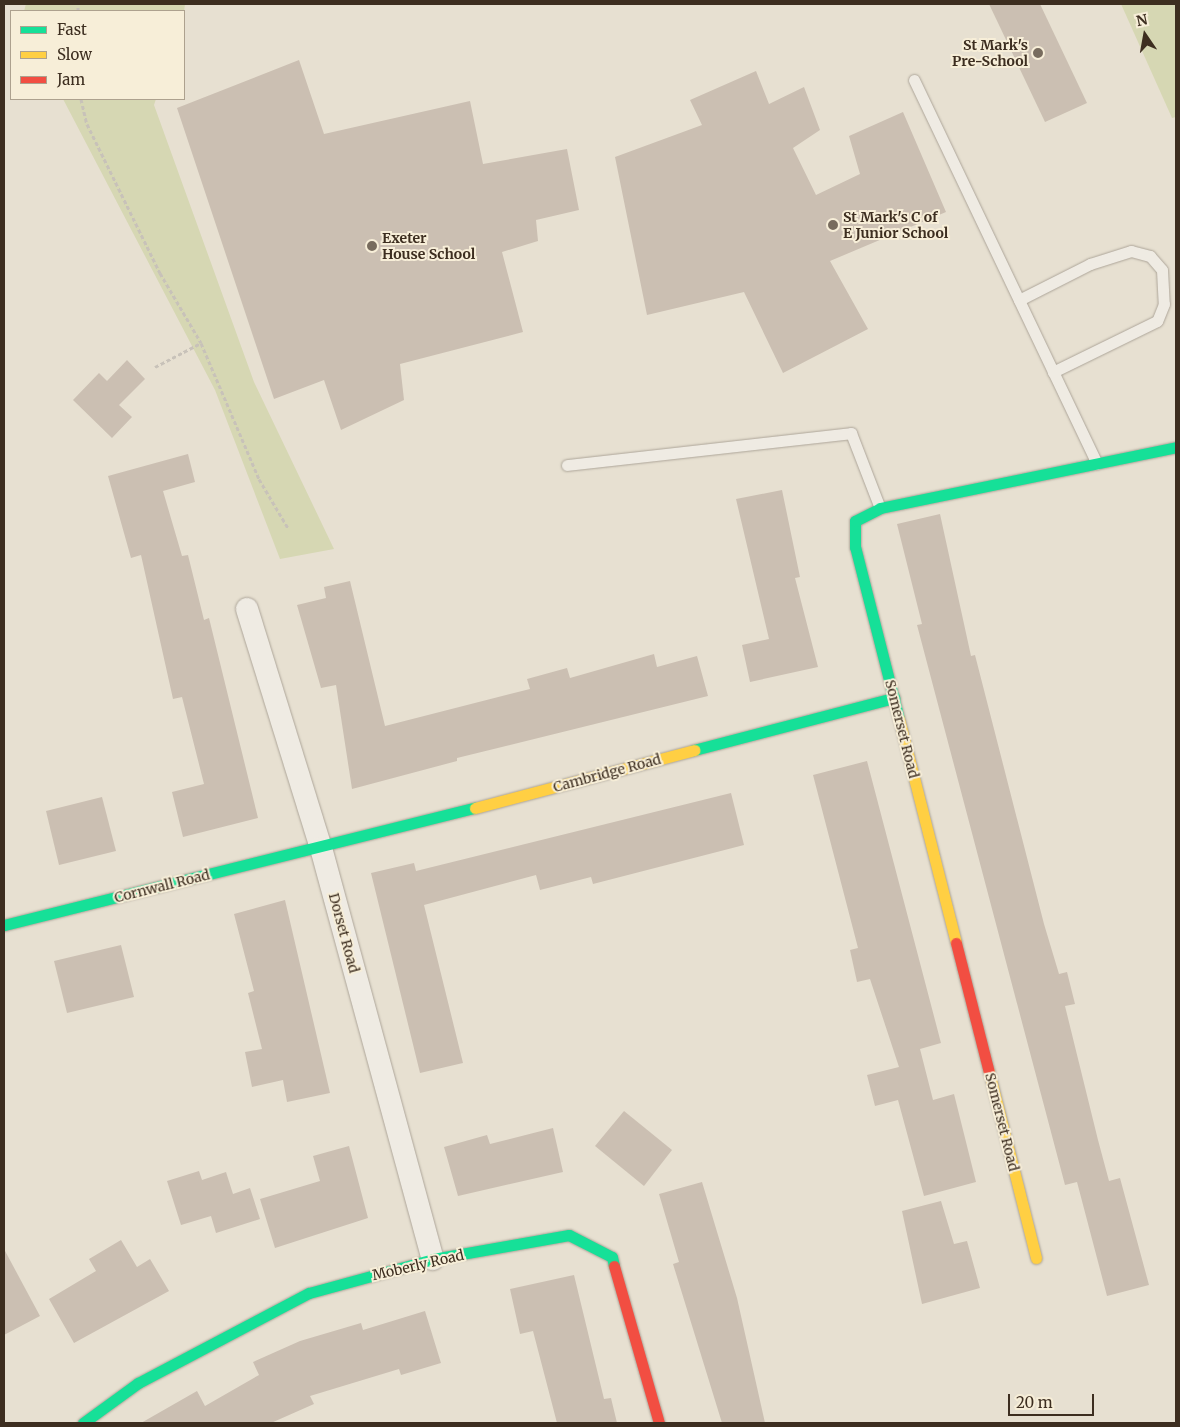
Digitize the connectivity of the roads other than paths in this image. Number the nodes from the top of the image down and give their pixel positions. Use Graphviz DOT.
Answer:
graph roads {
  1 [pos="914,80"];
  2 [pos="1019,300"];
  3 [pos="1054,372"];
  4 [pos="1176,447"];
  5 [pos="567,464"];
  6 [pos="1097,465"];
  7 [pos="880,508"];
  8 [pos="248,609"];
  9 [pos="894,698"];
  10 [pos="321,848"];
  11 [pos="4,925"];
  12 [pos="1036,1258"];
  13 [pos="434,1259"];
  14 [pos="83,1423"];
  15 [pos="659,1423"];
  1 -- 2 [label="lane"];
  2 -- 3 [label="lane"];
  2 -- 3 [label="lane"];
  3 -- 6 [label="lane"];
  4 -- 6 [label="street, Somerset Road"];
  5 -- 7 [label="lane"];
  6 -- 7 [label="street, Somerset Road"];
  7 -- 9 [label="street, Somerset Road"];
  8 -- 10 [label="street, Dorset Road"];
  9 -- 10 [label="street, Cambridge Road"];
  9 -- 12 [label="street, Somerset Road"];
  10 -- 11 [label="street, Cornwall Road"];
  10 -- 13 [label="street, Dorset Road"];
  13 -- 14 [label="street, Moberly Road"];
  13 -- 15 [label="street, Moberly Road"];
}
